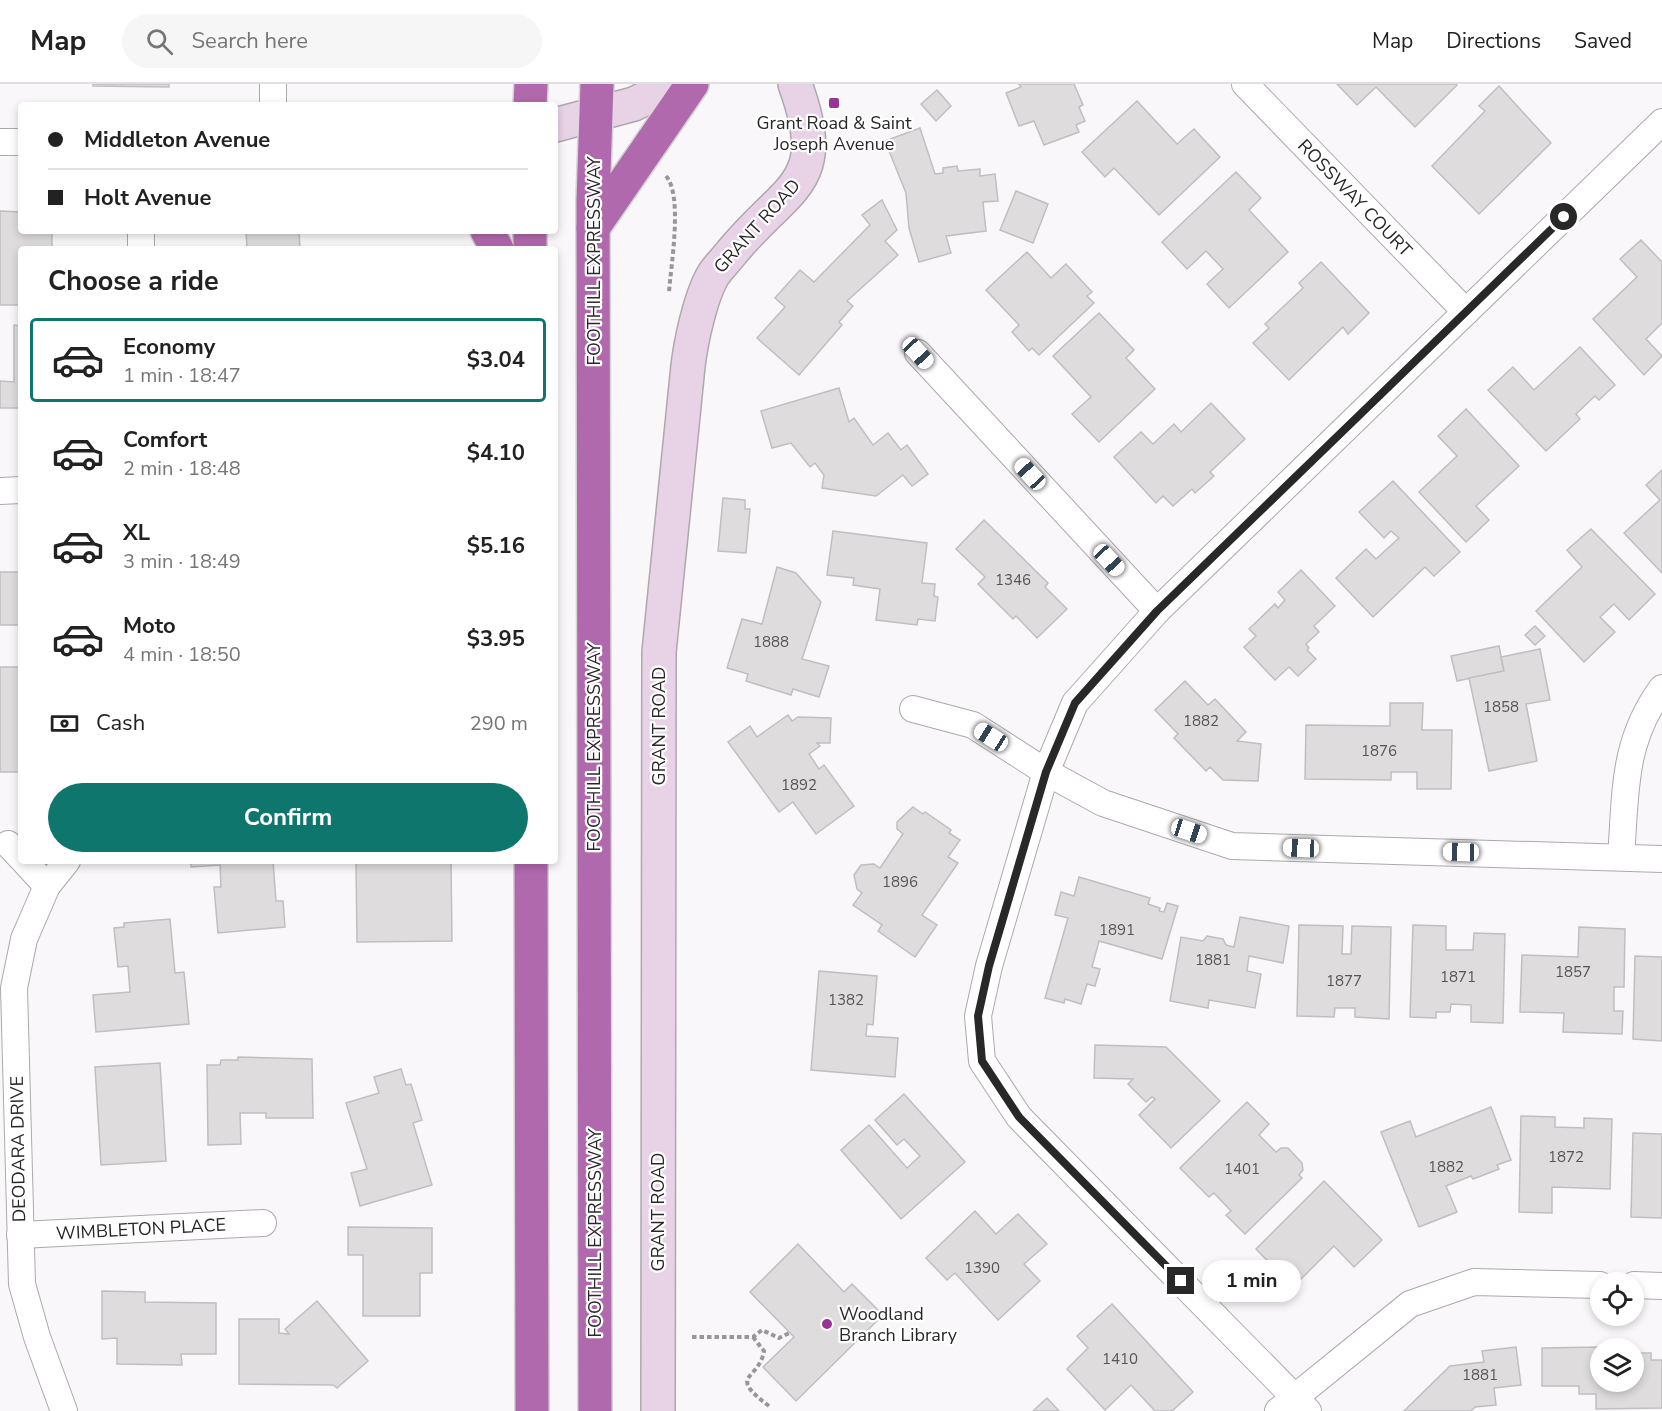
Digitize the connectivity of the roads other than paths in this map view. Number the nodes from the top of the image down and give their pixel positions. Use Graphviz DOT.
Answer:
graph roads {
  1 [pos="273,84"];
  2 [pos="531,84"];
  3 [pos="674,84"];
  4 [pos="692,84"];
  5 [pos="795,84"];
  6 [pos="1245,84"];
  7 [pos="596,100"];
  8 [pos="273,102"];
  9 [pos="530,102"];
  10 [pos="1662,122"];
  11 [pos="558,123"];
  12 [pos="0,142"];
  13 [pos="18,142"];
  14 [pos="593,228"];
  15 [pos="1466,312"];
  16 [pos="918,353"];
  17 [pos="18,490"];
  18 [pos="0,491"];
  19 [pos="1157,611"];
  20 [pos="1662,688"];
  21 [pos="913,709"];
  22 [pos="1046,772"];
  23 [pos="1621,857"];
  24 [pos="1662,859"];
  25 [pos="27,864"];
  26 [pos="65,864"];
  27 [pos="531,864"];
  28 [pos="47,886"];
  29 [pos="262,1223"];
  30 [pos="20,1235"];
  31 [pos="1590,1285"];
  32 [pos="1644,1286"];
  33 [pos="1662,1286"];
  34 [pos="1293,1406"];
  35 [pos="64,1411"];
  36 [pos="532,1411"];
  37 [pos="595,1411"];
  38 [pos="658,1411"];
  1 -- 8 [label="street"];
  2 -- 9 [label="highway"];
  3 -- 7 [label="street"];
  4 -- 14 [label="highway"];
  5 -- 38 [label="street, GRANT ROAD"];
  6 -- 15 [label="street, ROSSWAY COURT"];
  7 -- 11 [label="street"];
  7 -- 14 [label="highway, FOOTHILL EXPRESSWAY"];
  10 -- 15 [label="street"];
  12 -- 13 [label="street"];
  14 -- 37 [label="highway, FOOTHILL EXPRESSWAY"];
  15 -- 19 [label="street"];
  16 -- 19 [label="street"];
  17 -- 18 [label="street"];
  19 -- 22 [label="street"];
  20 -- 23 [label="street"];
  21 -- 22 [label="street"];
  22 -- 23 [label="street"];
  22 -- 34 [label="street"];
  23 -- 24 [label="street"];
  25 -- 28 [label="street"];
  26 -- 28 [label="street, DEODARA DRIVE"];
  27 -- 36 [label="highway"];
  28 -- 30 [label="street, DEODARA DRIVE"];
  29 -- 30 [label="street, WIMBLETON PLACE"];
  30 -- 35 [label="street, DEODARA DRIVE"];
  31 -- 34 [label="street"];
  32 -- 33 [label="street"];
}
